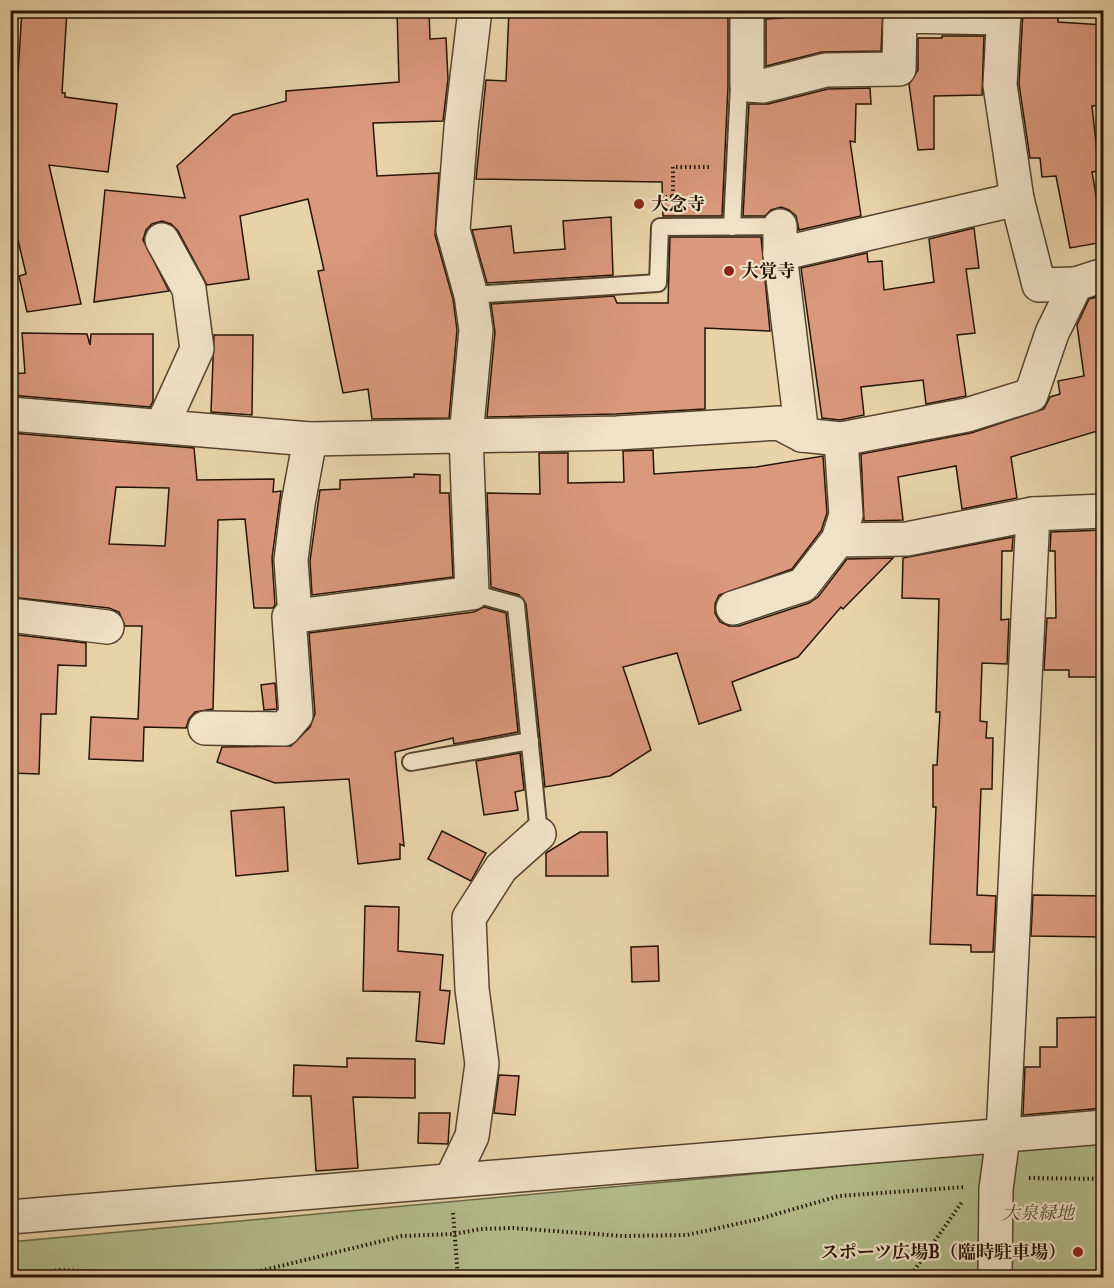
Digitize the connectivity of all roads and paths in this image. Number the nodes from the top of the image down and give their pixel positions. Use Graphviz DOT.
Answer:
graph roads {
  1 [pos="475,10"];
  2 [pos="747,10"];
  3 [pos="1004,14"];
  4 [pos="747,85"];
  5 [pos="734,167"];
  6 [pos="661,197"];
  7 [pos="1017,199"];
  8 [pos="732,226"];
  9 [pos="162,240"];
  10 [pos="780,240"];
  11 [pos="1090,280"];
  12 [pos="471,295"];
  13 [pos="10,414"];
  14 [pos="162,426"];
  15 [pos="802,435"];
  16 [pos="466,436"];
  17 [pos="310,439"];
  18 [pos="841,439"];
  19 [pos="1104,511"];
  20 [pos="1033,514"];
  21 [pos="838,540"];
  22 [pos="471,593"];
  23 [pos="733,608"];
  24 [pos="10,615"];
  25 [pos="295,616"];
  26 [pos="107,627"];
  27 [pos="206,728"];
  28 [pos="530,741"];
  29 [pos="411,762"];
  30 [pos="540,834"];
  31 [pos="1104,1127"];
  32 [pos="1003,1137"];
  33 [pos="997,1178"];
  34 [pos="451,1179"];
  35 [pos="1104,1179"];
  36 [pos="10,1217"];
  37 [pos="454,1234"];
  38 [pos="10,1277"];
  39 [pos="458,1278"];
  40 [pos="909,1278"];
  41 [pos="994,1278"];
  1 -- 12 [label="street"];
  2 -- 4 [label="street"];
  3 -- 4 [label="street"];
  3 -- 7 [label="street"];
  4 -- 5 [label="lane"];
  5 -- 6 [label="path"];
  5 -- 8 [label="lane"];
  7 -- 10 [label="street"];
  7 -- 11 [label="street"];
  8 -- 10 [label="lane"];
  8 -- 12 [label="lane"];
  9 -- 14 [label="street"];
  10 -- 15 [label="street"];
  11 -- 18 [label="street"];
  12 -- 16 [label="street"];
  13 -- 14 [label="street"];
  14 -- 17 [label="street"];
  15 -- 16 [label="street"];
  15 -- 18 [label="street"];
  16 -- 17 [label="street"];
  16 -- 22 [label="street"];
  17 -- 25 [label="street"];
  18 -- 21 [label="street"];
  19 -- 20 [label="street"];
  20 -- 21 [label="street"];
  20 -- 32 [label="street"];
  21 -- 23 [label="street"];
  22 -- 25 [label="street"];
  22 -- 28 [label="lane"];
  24 -- 26 [label="street"];
  25 -- 27 [label="street"];
  28 -- 29 [label="lane"];
  28 -- 30 [label="lane"];
  30 -- 34 [label="street"];
  31 -- 32 [label="street"];
  32 -- 33 [label="street"];
  32 -- 34 [label="street"];
  33 -- 35 [label="path"];
  33 -- 41 [label="street"];
  34 -- 36 [label="street"];
  34 -- 37 [label="path"];
  37 -- 38 [label="path"];
  37 -- 39 [label="path"];
  37 -- 40 [label="path"];
}
